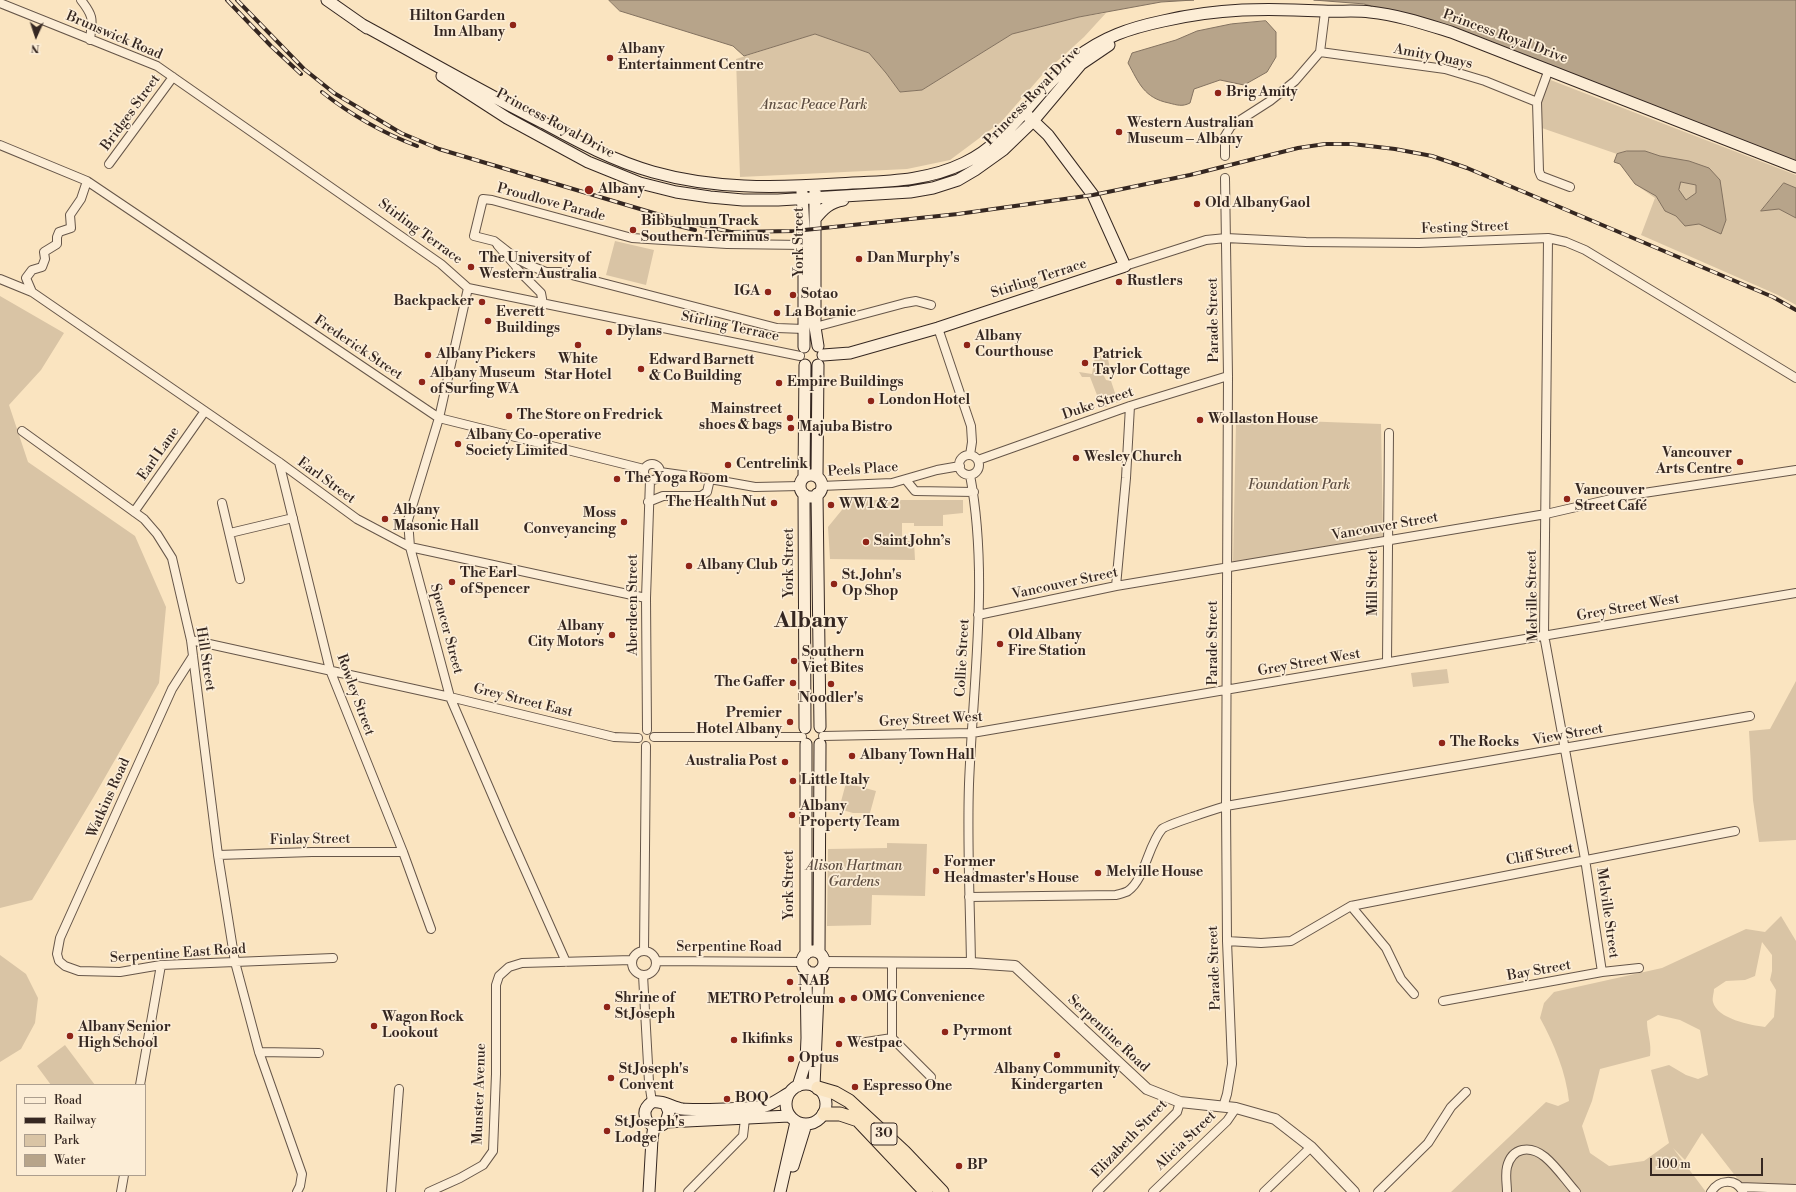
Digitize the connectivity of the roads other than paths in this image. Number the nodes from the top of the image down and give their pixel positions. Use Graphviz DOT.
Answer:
graph roads {
  1 [pos="81,0"];
  2 [pos="327,0"];
  3 [pos="0,3"];
  4 [pos="1325,12"];
  5 [pos="1164,21"];
  6 [pos="361,24"];
  7 [pos="90,40"];
  8 [pos="1320,52"];
  9 [pos="1549,69"];
  10 [pos="173,77"];
  11 [pos="1537,102"];
  12 [pos="513,108"];
  13 [pos="1024,112"];
  14 [pos="507,118"];
  15 [pos="1033,121"];
  16 [pos="0,145"];
  17 [pos="1225,156"];
  18 [pos="109,164"];
  19 [pos="1796,167"];
  20 [pos="1225,178"];
  21 [pos="87,181"];
  22 [pos="802,186"];
  23 [pos="815,186"];
  24 [pos="1570,187"];
  25 [pos="893,192"];
  26 [pos="802,198"];
  27 [pos="816,198"];
  28 [pos="778,200"];
  29 [pos="815,219"];
  30 [pos="804,225"];
  31 [pos="1226,238"];
  32 [pos="1548,238"];
  33 [pos="494,241"];
  34 [pos="804,245"];
  35 [pos="816,245"];
  36 [pos="1125,266"];
  37 [pos="517,269"];
  38 [pos="0,279"];
  39 [pos="468,288"];
  40 [pos="32,292"];
  41 [pos="543,304"];
  42 [pos="931,305"];
  43 [pos="815,327"];
  44 [pos="804,328"];
  45 [pos="938,328"];
  46 [pos="820,355"];
  47 [pos="803,356"];
  48 [pos="1777,366"];
  49 [pos="1796,372"];
  50 [pos="1228,376"];
  51 [pos="1796,378"];
  52 [pos="1130,406"];
  53 [pos="205,411"];
  54 [pos="439,418"];
  55 [pos="22,431"];
  56 [pos="1389,433"];
  57 [pos="970,455"];
  58 [pos="978,460"];
  59 [pos="279,462"];
  60 [pos="960,466"];
  61 [pos="644,470"];
  62 [pos="1796,470"];
  63 [pos="660,472"];
  64 [pos="970,475"];
  65 [pos="710,479"];
  66 [pos="650,480"];
  67 [pos="906,480"];
  68 [pos="803,486"];
  69 [pos="818,486"];
  70 [pos="974,492"];
  71 [pos="648,502"];
  72 [pos="222,503"];
  73 [pos="134,512"];
  74 [pos="1546,514"];
  75 [pos="293,518"];
  76 [pos="230,533"];
  77 [pos="1387,539"];
  78 [pos="410,547"];
  79 [pos="1227,568"];
  80 [pos="240,579"];
  81 [pos="1116,586"];
  82 [pos="1796,592"];
  83 [pos="646,598"];
  84 [pos="978,615"];
  85 [pos="1544,635"];
  86 [pos="190,640"];
  87 [pos="193,656"];
  88 [pos="1387,662"];
  89 [pos="330,670"];
  90 [pos="1227,690"];
  91 [pos="450,697"];
  92 [pos="1750,716"];
  93 [pos="647,730"];
  94 [pos="972,733"];
  95 [pos="805,736"];
  96 [pos="821,736"];
  97 [pos="654,737"];
  98 [pos="638,738"];
  99 [pos="646,746"];
  100 [pos="1566,748"];
  101 [pos="1226,806"];
  102 [pos="1735,831"];
  103 [pos="403,852"];
  104 [pos="218,855"];
  105 [pos="1586,859"];
  106 [pos="970,897"];
  107 [pos="1351,906"];
  108 [pos="431,928"];
  109 [pos="1227,941"];
  110 [pos="644,951"];
  111 [pos="57,954"];
  112 [pos="332,958"];
  113 [pos="632,960"];
  114 [pos="656,961"];
  115 [pos="235,962"];
  116 [pos="566,962"];
  117 [pos="805,962"];
  118 [pos="821,962"];
  119 [pos="892,963"];
  120 [pos="970,963"];
  121 [pos="160,965"];
  122 [pos="1639,968"];
  123 [pos="1602,972"];
  124 [pos="643,975"];
  125 [pos="1414,994"];
  126 [pos="1443,1001"];
  127 [pos="892,1038"];
  128 [pos="866,1042"];
  129 [pos="259,1052"];
  130 [pos="319,1053"];
  131 [pos="931,1077"];
  132 [pos="140,1084"];
  133 [pos="816,1087"];
  134 [pos="399,1089"];
  135 [pos="793,1090"];
  136 [pos="1466,1092"];
  137 [pos="652,1102"];
  138 [pos="1180,1102"];
  139 [pos="666,1105"];
  140 [pos="1223,1107"];
  141 [pos="1236,1108"];
  142 [pos="824,1114"];
  143 [pos="745,1119"];
  144 [pos="797,1121"];
  145 [pos="666,1122"];
  146 [pos="654,1126"];
  147 [pos="1311,1147"];
  148 [pos="124,1176"];
  149 [pos="1742,1189"];
  150 [pos="1796,1189"];
  151 [pos="121,1192"];
  152 [pos="296,1192"];
  153 [pos="391,1192"];
  154 [pos="429,1192"];
  155 [pos="649,1192"];
  156 [pos="688,1192"];
  157 [pos="780,1192"];
  158 [pos="786,1192"];
  159 [pos="926,1192"];
  160 [pos="942,1192"];
  161 [pos="1097,1192"];
  162 [pos="1153,1192"];
  163 [pos="1264,1192"];
  164 [pos="1354,1192"];
  165 [pos="1378,1192"];
  166 [pos="1507,1192"];
  167 [pos="1576,1192"];
  168 [pos="1711,1192"];
  1 -- 7 [label="street"];
  2 -- 6 [label="main road, Princess Royal Drive"];
  3 -- 7 [label="street, Brunswick Road"];
  4 -- 5 [label="main road, Princess Royal Drive"];
  4 -- 8 [label="street"];
  4 -- 9 [label="main road, Princess Royal Drive"];
  5 -- 13 [label="main road, Princess Royal Drive"];
  5 -- 15 [label="main road, Princess Royal Drive"];
  6 -- 12 [label="main road, Princess Royal Drive"];
  6 -- 14 [label="main road, Princess Royal Drive"];
  7 -- 10 [label="street, Brunswick Road"];
  8 -- 11 [label="street, Amity Quays"];
  8 -- 17 [label="street"];
  9 -- 11 [label="street"];
  9 -- 19 [label="main road, Princess Royal Drive"];
  10 -- 18 [label="street, Bridges Street"];
  10 -- 39 [label="street, Stirling Terrace"];
  11 -- 24 [label="street"];
  12 -- 14 [label="main road"];
  12 -- 22 [label="main road, Princess Royal Drive"];
  13 -- 15 [label="main road"];
  13 -- 23 [label="main road, Princess Royal Drive"];
  14 -- 28 [label="main road, Princess Royal Drive"];
  15 -- 25 [label="main road, Princess Royal Drive"];
  15 -- 36 [label="main road"];
  16 -- 21 [label="street, Frederick Street"];
  20 -- 31 [label="street, Parade Street"];
  21 -- 40 [label="street"];
  21 -- 54 [label="street, Frederick Street"];
  22 -- 23 [label="main road, Princess Royal Drive"];
  22 -- 26 [label="main road"];
  23 -- 27 [label="main road, York Street"];
  25 -- 27 [label="main road, Princess Royal Drive"];
  25 -- 29 [label="main road"];
  26 -- 27 [label="main road, Princess Royal Drive"];
  26 -- 28 [label="main road, Princess Royal Drive"];
  26 -- 30 [label="main road"];
  27 -- 29 [label="main road, York Street"];
  28 -- 30 [label="main road"];
  29 -- 35 [label="main road, York Street"];
  30 -- 34 [label="main road, York Street"];
  31 -- 32 [label="street, Festing Street"];
  31 -- 36 [label="street, Festing Street"];
  31 -- 50 [label="street, Parade Street"];
  32 -- 48 [label="street, Festing Street"];
  32 -- 74 [label="street, Melville Street"];
  33 -- 34 [label="street, Proudlove Parade"];
  33 -- 37 [label="street"];
  33 -- 44 [label="street, Proudlove Parade"];
  34 -- 35 [label="main road"];
  34 -- 44 [label="main road, York Street"];
  35 -- 43 [label="main road, York Street"];
  36 -- 45 [label="main road, Stirling Terrace"];
  37 -- 41 [label="street"];
  38 -- 40 [label="street, Earl Street"];
  39 -- 41 [label="street, Stirling Terrace"];
  39 -- 54 [label="street, Spencer Street"];
  40 -- 53 [label="street, Earl Street"];
  41 -- 47 [label="street, Stirling Terrace"];
  42 -- 43 [label="street"];
  43 -- 44 [label="main road"];
  43 -- 46 [label="main road, York Street"];
  44 -- 47 [label="main road, York Street"];
  45 -- 46 [label="main road, Stirling Terrace"];
  45 -- 57 [label="street"];
  46 -- 47 [label="main road"];
  46 -- 47 [label="main road"];
  46 -- 69 [label="main road, York Street"];
  47 -- 68 [label="main road, York Street"];
  48 -- 49 [label="street, Festing Street"];
  48 -- 51 [label="street, Festing Street"];
  50 -- 52 [label="street, Duke Street"];
  50 -- 79 [label="street, Parade Street"];
  52 -- 58 [label="street, Duke Street"];
  52 -- 81 [label="street"];
  53 -- 59 [label="street, Earl Street"];
  53 -- 73 [label="street, Earl Lane"];
  54 -- 61 [label="street, Frederick Street"];
  54 -- 78 [label="street, Spencer Street"];
  55 -- 73 [label="street, Hill Street"];
  56 -- 77 [label="street, Mill Street"];
  57 -- 58 [label="street"];
  57 -- 60 [label="street"];
  58 -- 64 [label="street"];
  59 -- 75 [label="street, Rowley Street"];
  59 -- 78 [label="street, Earl Street"];
  60 -- 64 [label="street"];
  60 -- 67 [label="street, Peels Place"];
  61 -- 63 [label="street"];
  61 -- 66 [label="street"];
  62 -- 74 [label="street, Vancouver Street"];
  63 -- 65 [label="street"];
  63 -- 66 [label="street"];
  64 -- 70 [label="street, Collie Street"];
  65 -- 68 [label="street"];
  65 -- 71 [label="street"];
  66 -- 71 [label="street, Aberdeen Street"];
  67 -- 69 [label="street, Peels Place"];
  67 -- 70 [label="street, Peels Place"];
  68 -- 69 [label="main road"];
  68 -- 69 [label="main road"];
  68 -- 95 [label="main road, York Street"];
  69 -- 96 [label="main road, York Street"];
  70 -- 84 [label="street, Collie Street"];
  71 -- 83 [label="street, Aberdeen Street"];
  72 -- 76 [label="street"];
  73 -- 86 [label="street, Hill Street"];
  74 -- 77 [label="street, Vancouver Street"];
  74 -- 85 [label="street, Melville Street"];
  75 -- 76 [label="street"];
  75 -- 89 [label="street, Rowley Street"];
  76 -- 80 [label="street"];
  77 -- 79 [label="street, Vancouver Street"];
  77 -- 88 [label="street, Mill Street"];
  78 -- 83 [label="street, Earl Street"];
  78 -- 91 [label="street, Spencer Street"];
  79 -- 81 [label="street, Vancouver Street"];
  79 -- 90 [label="street, Parade Street"];
  81 -- 84 [label="street, Vancouver Street"];
  82 -- 85 [label="street, Grey Street West"];
  83 -- 93 [label="street, Aberdeen Street"];
  84 -- 94 [label="street, Collie Street"];
  85 -- 88 [label="street, Grey Street West"];
  85 -- 100 [label="street, Melville Street"];
  86 -- 87 [label="street, Hill Street"];
  86 -- 89 [label="street, Grey Street East"];
  87 -- 104 [label="street, Hill Street"];
  87 -- 111 [label="street, Watkins Road"];
  88 -- 90 [label="street, Grey Street West"];
  89 -- 91 [label="street, Grey Street East"];
  89 -- 103 [label="street, Rowley Street"];
  90 -- 94 [label="street, Grey Street West"];
  90 -- 101 [label="street, Parade Street"];
  91 -- 98 [label="street, Grey Street East"];
  91 -- 116 [label="street, Spencer Street"];
  92 -- 100 [label="street, View Street"];
  93 -- 97 [label="street"];
  93 -- 98 [label="street"];
  94 -- 96 [label="street, Grey Street West"];
  94 -- 106 [label="street, Collie Street"];
  95 -- 96 [label="main road"];
  95 -- 96 [label="main road"];
  95 -- 97 [label="street"];
  95 -- 117 [label="main road, York Street"];
  96 -- 118 [label="main road, York Street"];
  97 -- 99 [label="street"];
  98 -- 99 [label="street"];
  99 -- 110 [label="street"];
  100 -- 101 [label="street, View Street"];
  100 -- 105 [label="street, Melville Street"];
  101 -- 106 [label="street, View Street"];
  101 -- 109 [label="street, Parade Street"];
  102 -- 105 [label="street, Cliff Street"];
  103 -- 104 [label="street, Finlay Street"];
  103 -- 108 [label="street, Rowley Street"];
  104 -- 115 [label="street, Hill Street"];
  105 -- 107 [label="street, Cliff Street"];
  105 -- 123 [label="street, Melville Street"];
  106 -- 120 [label="street, Collie Street"];
  107 -- 109 [label="street, Cliff Street"];
  107 -- 125 [label="street"];
  109 -- 140 [label="street, Parade Street"];
  110 -- 113 [label="street"];
  110 -- 114 [label="street"];
  111 -- 121 [label="street, Serpentine East Road"];
  112 -- 115 [label="street, Serpentine East Road"];
  113 -- 116 [label="street"];
  113 -- 124 [label="street"];
  114 -- 117 [label="street, Serpentine Road"];
  114 -- 124 [label="street"];
  115 -- 121 [label="street, Serpentine East Road"];
  115 -- 129 [label="street"];
  116 -- 154 [label="street, Munster Avenue"];
  117 -- 118 [label="main road"];
  117 -- 118 [label="main road"];
  117 -- 135 [label="main road, York Street"];
  118 -- 119 [label="street, Serpentine Road"];
  118 -- 133 [label="main road, York Street"];
  119 -- 120 [label="street, Serpentine Road"];
  119 -- 127 [label="street"];
  120 -- 138 [label="street, Serpentine Road"];
  121 -- 132 [label="street"];
  122 -- 123 [label="street, Bay Street"];
  123 -- 126 [label="street, Bay Street"];
  124 -- 137 [label="street"];
  127 -- 128 [label="street"];
  127 -- 131 [label="street"];
  129 -- 130 [label="street"];
  129 -- 152 [label="street"];
  133 -- 135 [label="main road"];
  133 -- 142 [label="main road"];
  133 -- 160 [label="highway, 30"];
  134 -- 153 [label="street"];
  135 -- 139 [label="main road"];
  135 -- 144 [label="main road"];
  136 -- 165 [label="street"];
  137 -- 139 [label="main road"];
  137 -- 146 [label="main road"];
  138 -- 140 [label="street, Serpentine Road"];
  138 -- 161 [label="street, Elizabeth Street"];
  139 -- 145 [label="main road"];
  140 -- 141 [label="street, Serpentine Road"];
  141 -- 147 [label="street, Serpentine Road"];
  141 -- 162 [label="street, Alicia Street"];
  142 -- 144 [label="main road"];
  142 -- 159 [label="highway, 30"];
  143 -- 144 [label="main road"];
  143 -- 145 [label="main road"];
  143 -- 156 [label="street"];
  144 -- 157 [label="main road"];
  144 -- 158 [label="main road"];
  145 -- 146 [label="main road"];
  146 -- 155 [label="main road"];
  147 -- 163 [label="street"];
  147 -- 164 [label="street, Serpentine Road"];
  148 -- 151 [label="street"];
  149 -- 150 [label="street"];
  149 -- 168 [label="street"];
  166 -- 167 [label="street"];
}
